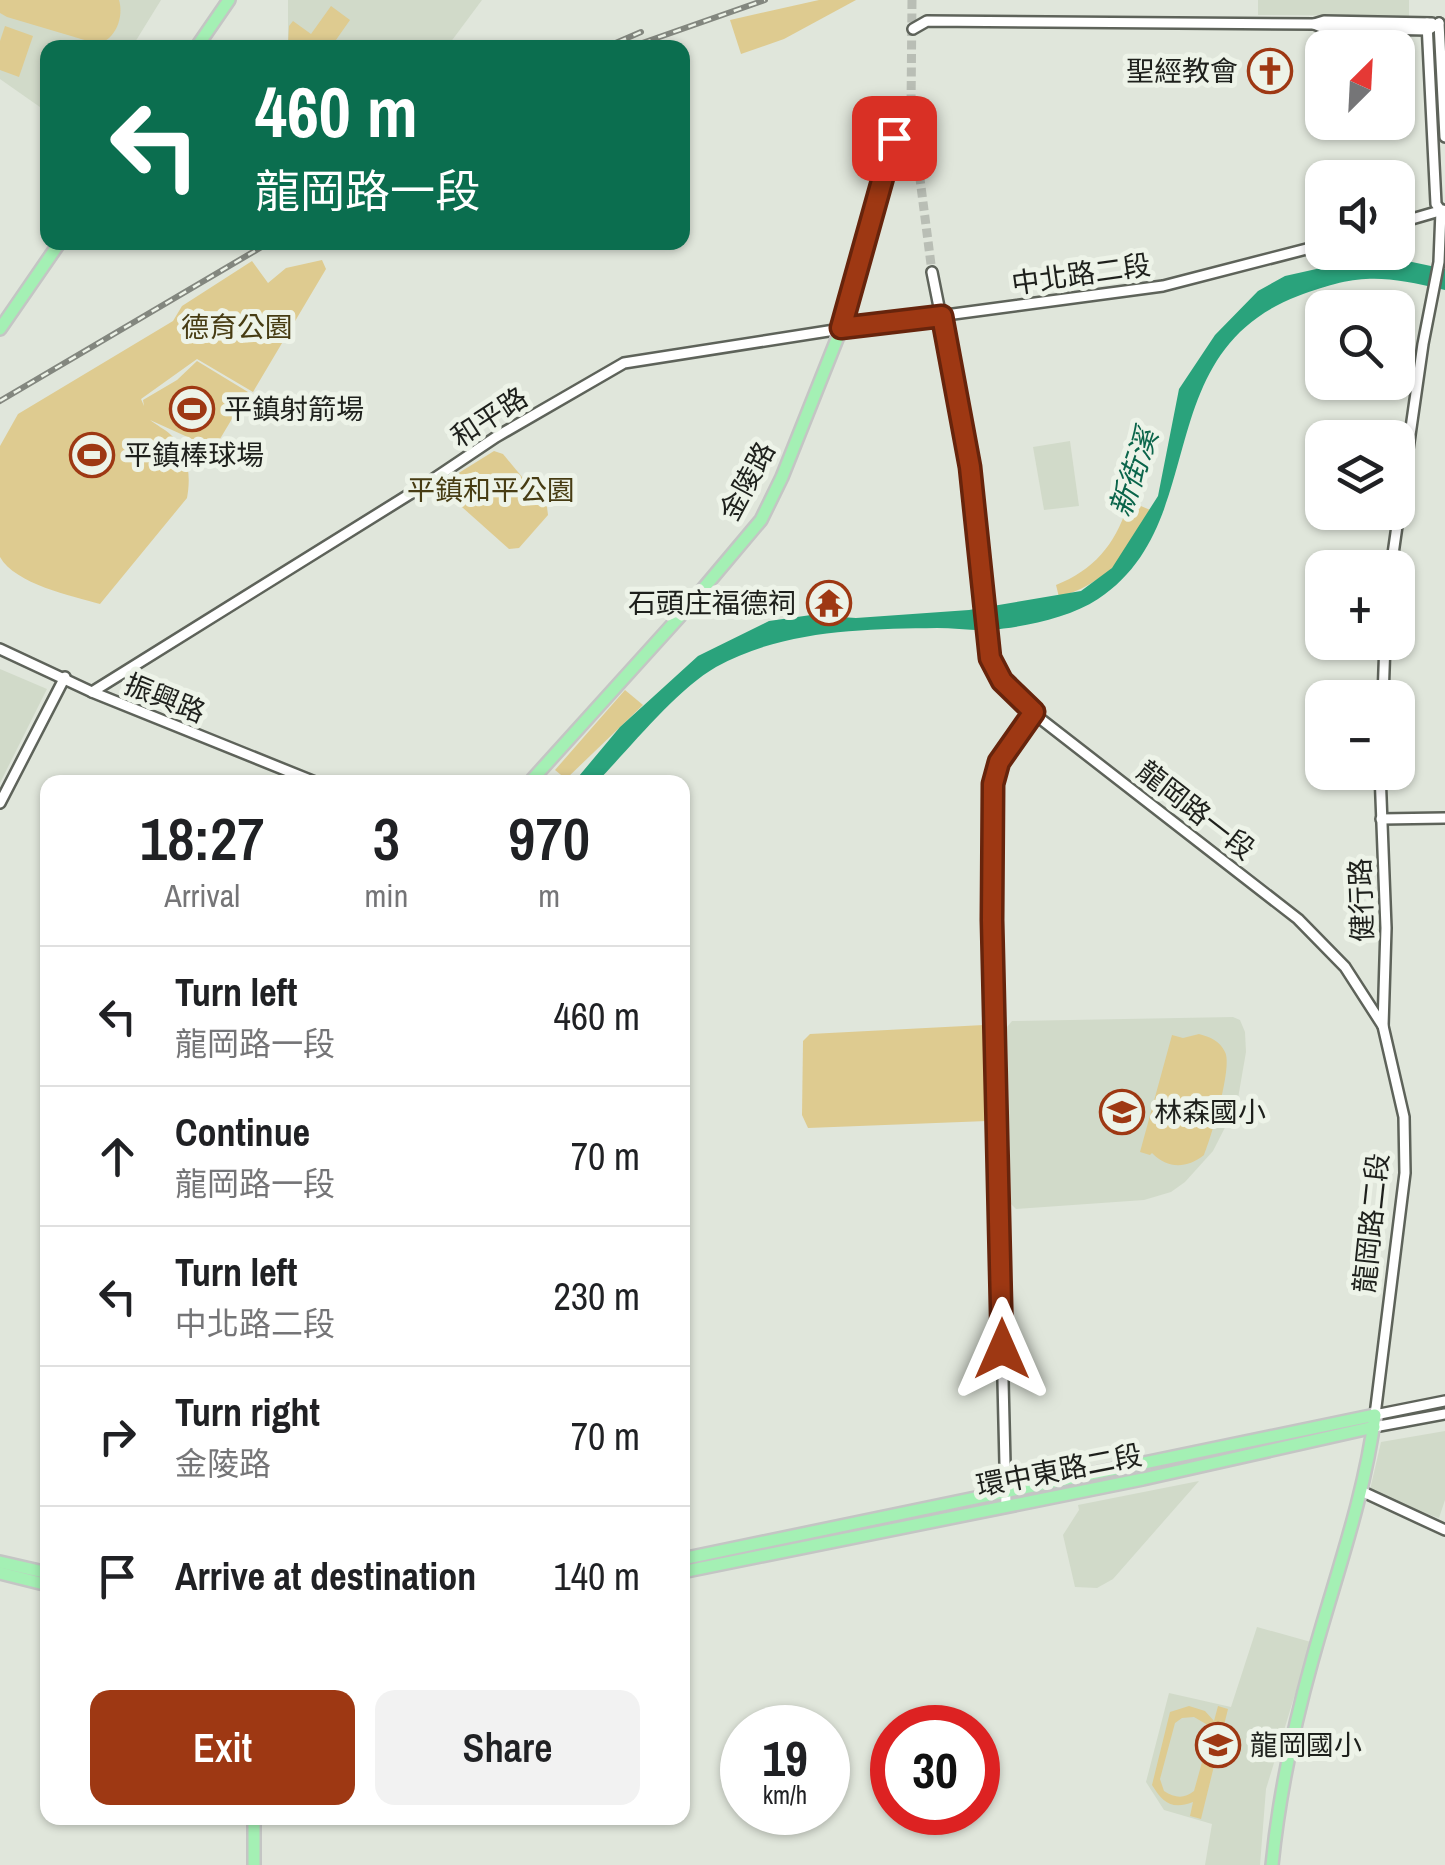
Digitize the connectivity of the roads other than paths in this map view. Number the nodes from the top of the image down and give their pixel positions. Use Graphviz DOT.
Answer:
graph roads {
  1 [pos="229,0"];
  2 [pos="1442,24"];
  3 [pos="1428,26"];
  4 [pos="913,30"];
  5 [pos="202,40"];
  6 [pos="1445,137"];
  7 [pos="894,138"];
  8 [pos="922,148"];
  9 [pos="898,152"];
  10 [pos="1444,209"];
  11 [pos="1415,218"];
  12 [pos="1305,249"];
  13 [pos="54,250"];
  14 [pos="932,272"];
  15 [pos="942,316"];
  16 [pos="841,328"];
  17 [pos="0,329"];
  18 [pos="1394,550"];
  19 [pos="0,649"];
  20 [pos="65,677"];
  21 [pos="92,692"];
  22 [pos="1034,712"];
  23 [pos="298,775"];
  24 [pos="536,775"];
  25 [pos="1380,790"];
  26 [pos="0,803"];
  27 [pos="1445,818"];
  28 [pos="1380,819"];
  29 [pos="1383,1026"];
  30 [pos="1445,1401"];
  31 [pos="1445,1414"];
  32 [pos="1375,1421"];
  33 [pos="1361,1491"];
  34 [pos="1005,1500"];
  35 [pos="1445,1530"];
  36 [pos="690,1558"];
  37 [pos="0,1562"];
  38 [pos="690,1570"];
  39 [pos="40,1571"];
  40 [pos="0,1573"];
  41 [pos="40,1583"];
  42 [pos="254,1825"];
  43 [pos="254,1865"];
  44 [pos="1272,1865"];
  1 -- 5 [label="main road"];
  2 -- 3 [label="street"];
  2 -- 6 [label="street"];
  3 -- 4 [label="street"];
  3 -- 10 [label="street"];
  7 -- 16 [label="main road, 金陵路"];
  8 -- 9 [label="street"];
  10 -- 11 [label="street"];
  10 -- 18 [label="street"];
  12 -- 15 [label="street, 中北路二段"];
  13 -- 17 [label="main road"];
  14 -- 15 [label="street"];
  15 -- 16 [label="street, 中北路二段"];
  15 -- 22 [label="street, 龍岡路一段"];
  16 -- 21 [label="street, 和平路"];
  16 -- 24 [label="main road, 金陵路"];
  19 -- 20 [label="street, 振興路"];
  20 -- 21 [label="street, 振興路"];
  20 -- 26 [label="street"];
  21 -- 23 [label="street, 振興路"];
  22 -- 29 [label="street, 龍岡路一段"];
  22 -- 34 [label="street"];
  25 -- 28 [label="street, 健行路"];
  27 -- 28 [label="street"];
  28 -- 29 [label="street, 健行路"];
  29 -- 32 [label="street, 龍岡路二段"];
  30 -- 32 [label="street, 環中東路二段"];
  31 -- 32 [label="street, 環中東路二段"];
  32 -- 33 [label="main road"];
  32 -- 34 [label="main road, 環中東路二段"];
  33 -- 35 [label="street"];
  33 -- 44 [label="main road"];
  34 -- 36 [label="main road, 環中東路二段"];
  34 -- 38 [label="main road, 環中東路二段"];
  37 -- 39 [label="main road"];
  40 -- 41 [label="main road"];
  42 -- 43 [label="main road"];
}
